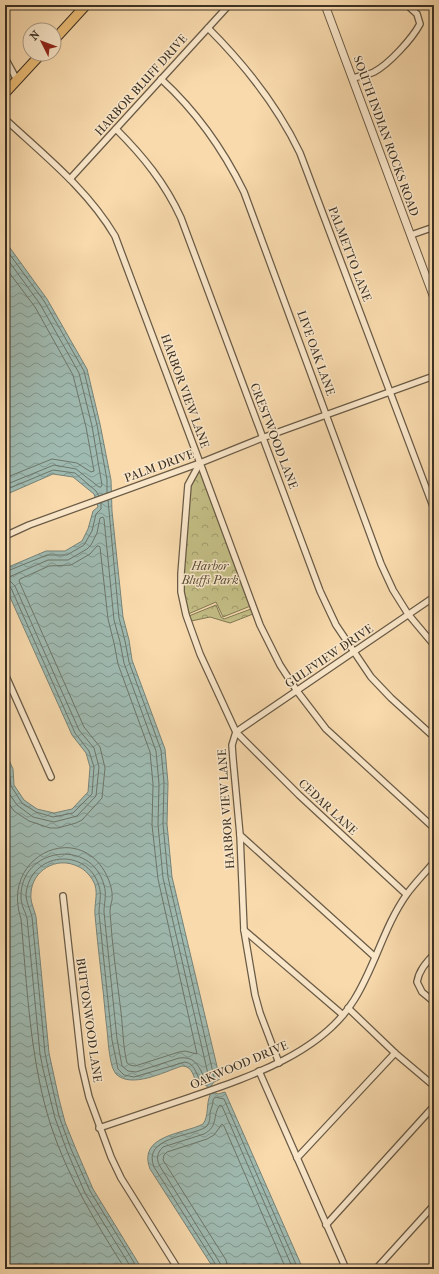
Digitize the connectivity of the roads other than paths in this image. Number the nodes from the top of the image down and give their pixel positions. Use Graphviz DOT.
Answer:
graph roads {
  1 [pos="86,5"];
  2 [pos="229,5"];
  3 [pos="325,5"];
  4 [pos="407,5"];
  5 [pos="208,28"];
  6 [pos="62,31"];
  7 [pos="5,58"];
  8 [pos="34,62"];
  9 [pos="353,78"];
  10 [pos="161,79"];
  11 [pos="17,80"];
  12 [pos="5,93"];
  13 [pos="5,119"];
  14 [pos="116,129"];
  15 [pos="70,179"];
  16 [pos="434,227"];
  17 [pos="411,235"];
  18 [pos="434,298"];
  19 [pos="434,376"];
  20 [pos="391,392"];
  21 [pos="327,416"];
  22 [pos="262,438"];
  23 [pos="200,463"];
  24 [pos="434,509"];
  25 [pos="5,536"];
  26 [pos="434,597"];
  27 [pos="408,614"];
  28 [pos="434,645"];
  29 [pos="354,652"];
  30 [pos="5,674"];
  31 [pos="297,691"];
  32 [pos="236,732"];
  33 [pos="434,737"];
  34 [pos="52,777"];
  35 [pos="434,828"];
  36 [pos="240,835"];
  37 [pos="434,862"];
  38 [pos="406,894"];
  39 [pos="63,896"];
  40 [pos="244,930"];
  41 [pos="434,954"];
  42 [pos="375,957"];
  43 [pos="434,1002"];
  44 [pos="348,1008"];
  45 [pos="343,1015"];
  46 [pos="395,1053"];
  47 [pos="279,1063"];
  48 [pos="259,1071"];
  49 [pos="434,1086"];
  50 [pos="434,1106"];
  51 [pos="99,1128"];
  52 [pos="297,1158"];
  53 [pos="434,1205"];
  54 [pos="326,1225"];
  55 [pos="178,1269"];
  56 [pos="346,1269"];
  57 [pos="376,1269"];
  1 -- 6 [label="main road"];
  2 -- 5 [label="street, HARBOR BLUFF DRIVE"];
  3 -- 9 [label="street, SOUTH INDIAN ROCKS ROAD"];
  4 -- 9 [label="street"];
  5 -- 10 [label="street, HARBOR BLUFF DRIVE"];
  5 -- 20 [label="street, PALMETTO LANE"];
  7 -- 11 [label="street"];
  8 -- 11 [label="main road"];
  9 -- 17 [label="street, SOUTH INDIAN ROCKS ROAD"];
  10 -- 14 [label="street, HARBOR BLUFF DRIVE"];
  10 -- 21 [label="street, LIVE OAK LANE"];
  11 -- 12 [label="main road"];
  13 -- 15 [label="street, HARBOR VIEW LANE"];
  14 -- 15 [label="street, HARBOR BLUFF DRIVE"];
  14 -- 22 [label="street, CRESTWOOD LANE"];
  15 -- 23 [label="street, HARBOR VIEW LANE"];
  16 -- 17 [label="street"];
  17 -- 18 [label="street, SOUTH INDIAN ROCKS ROAD"];
  19 -- 20 [label="street, PALM DRIVE"];
  20 -- 21 [label="street, PALM DRIVE"];
  20 -- 24 [label="street, PALMETTO LANE"];
  21 -- 22 [label="street, PALM DRIVE"];
  21 -- 27 [label="street, LIVE OAK LANE"];
  22 -- 23 [label="street, PALM DRIVE"];
  22 -- 29 [label="street, CRESTWOOD LANE"];
  23 -- 25 [label="street, PALM DRIVE"];
  23 -- 31 [label="street"];
  23 -- 32 [label="street, HARBOR VIEW LANE"];
  26 -- 27 [label="street, GULFVIEW DRIVE"];
  27 -- 28 [label="street, LIVE OAK LANE"];
  27 -- 29 [label="street, GULFVIEW DRIVE"];
  29 -- 31 [label="street, GULFVIEW DRIVE"];
  29 -- 33 [label="street, CRESTWOOD LANE"];
  30 -- 34 [label="street"];
  31 -- 32 [label="street, GULFVIEW DRIVE"];
  31 -- 35 [label="street"];
  32 -- 36 [label="street, HARBOR VIEW LANE"];
  32 -- 38 [label="street, CEDAR LANE"];
  36 -- 40 [label="street, HARBOR VIEW LANE"];
  36 -- 42 [label="street"];
  37 -- 38 [label="street, OAKWOOD DRIVE"];
  38 -- 42 [label="street, OAKWOOD DRIVE"];
  39 -- 51 [label="street, BUTTONWOOD LANE"];
  40 -- 45 [label="street"];
  40 -- 47 [label="street, HARBOR VIEW LANE"];
  41 -- 43 [label="street"];
  42 -- 44 [label="street, OAKWOOD DRIVE"];
  44 -- 45 [label="street, OAKWOOD DRIVE"];
  44 -- 46 [label="street"];
  45 -- 47 [label="street, OAKWOOD DRIVE"];
  46 -- 49 [label="street"];
  46 -- 52 [label="street"];
  47 -- 48 [label="street, OAKWOOD DRIVE"];
  48 -- 51 [label="street, OAKWOOD DRIVE"];
  48 -- 52 [label="street"];
  50 -- 54 [label="street"];
  51 -- 55 [label="street, BUTTONWOOD LANE"];
  52 -- 54 [label="street"];
  53 -- 57 [label="street"];
  54 -- 56 [label="street"];
}
